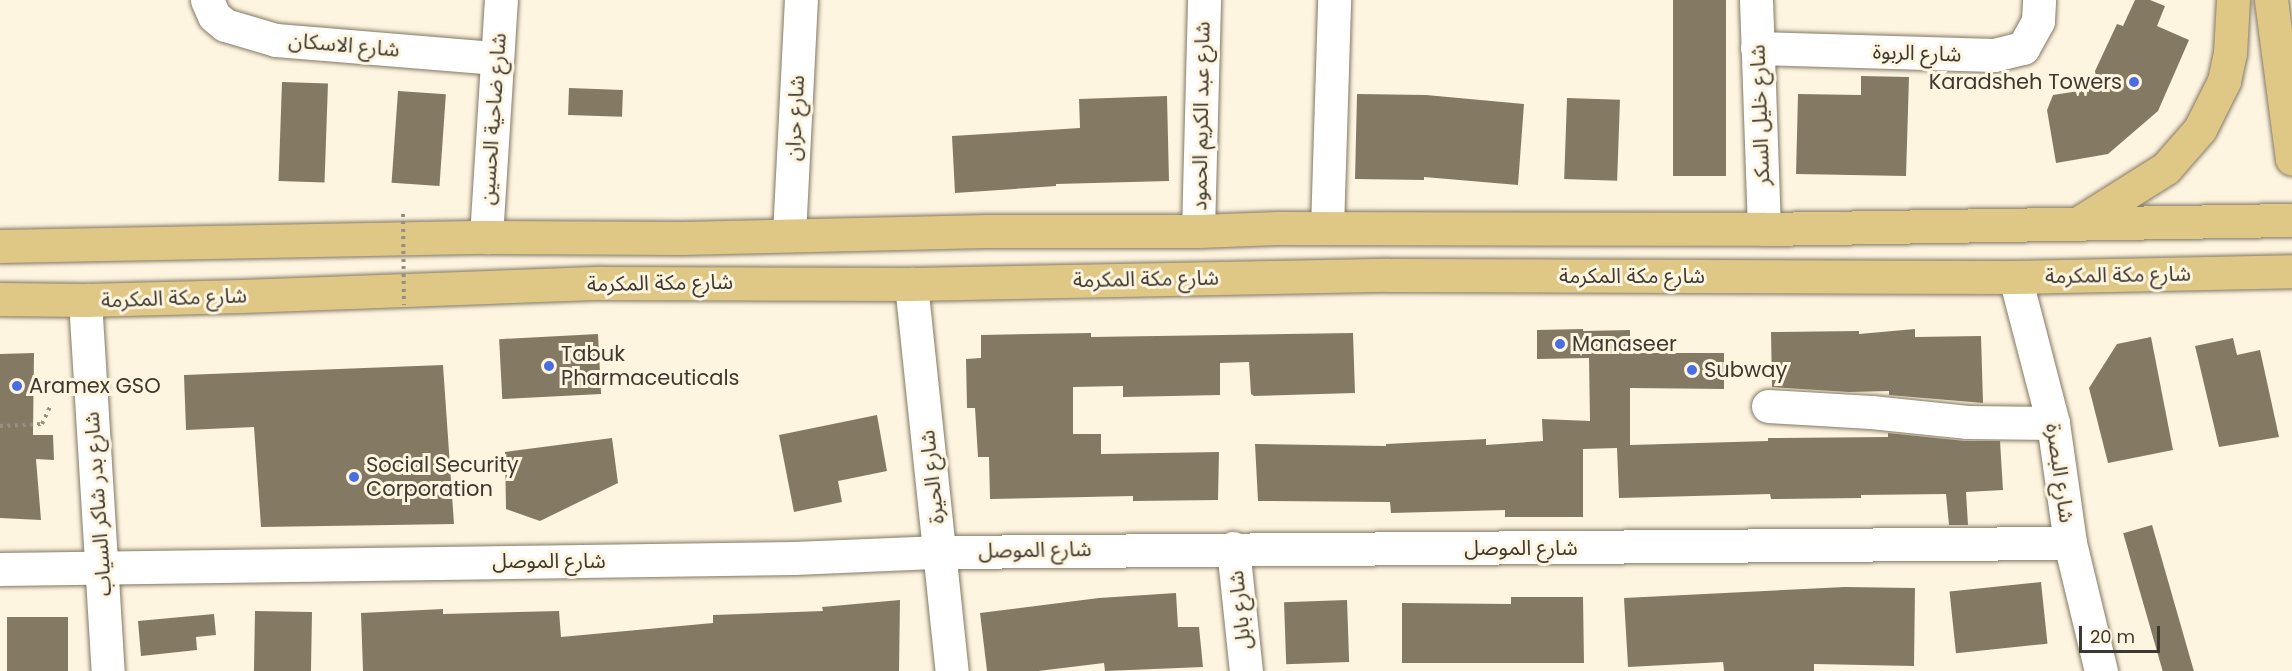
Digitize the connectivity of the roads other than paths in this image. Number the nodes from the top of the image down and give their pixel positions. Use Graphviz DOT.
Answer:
graph roads {
  1 [pos="207,0"];
  2 [pos="501,0"];
  3 [pos="801,0"];
  4 [pos="1204,0"];
  5 [pos="1334,0"];
  6 [pos="1756,0"];
  7 [pos="2039,0"];
  8 [pos="2233,0"];
  9 [pos="2271,0"];
  10 [pos="1757,48"];
  11 [pos="496,58"];
  12 [pos="2292,159"];
  13 [pos="2292,220"];
  14 [pos="2080,222"];
  15 [pos="1327,228"];
  16 [pos="1764,229"];
  17 [pos="1198,231"];
  18 [pos="789,235"];
  19 [pos="486,237"];
  20 [pos="0,246"];
  21 [pos="2292,271"];
  22 [pos="2015,277"];
  23 [pos="911,284"];
  24 [pos="0,299"];
  25 [pos="85,300"];
  26 [pos="1768,406"];
  27 [pos="2053,423"];
  28 [pos="2070,543"];
  29 [pos="1233,548"];
  30 [pos="940,552"];
  31 [pos="102,567"];
  32 [pos="0,569"];
  33 [pos="108,671"];
  34 [pos="952,671"];
  35 [pos="1246,671"];
  36 [pos="2101,671"];
  1 -- 11 [label="street, شارع الاسكان"];
  2 -- 11 [label="street, شارع ضاحية الحسين"];
  3 -- 18 [label="street, شارع حران"];
  4 -- 17 [label="street, شارع عبد الكريم الحمود"];
  5 -- 15 [label="street"];
  6 -- 10 [label="street, شارع خليل السكر"];
  7 -- 10 [label="street, شارع الربوة"];
  8 -- 14 [label="main road"];
  9 -- 12 [label="main road"];
  10 -- 16 [label="street, شارع خليل السكر"];
  11 -- 19 [label="street, شارع ضاحية الحسين"];
  13 -- 14 [label="main road"];
  14 -- 16 [label="main road"];
  15 -- 16 [label="main road"];
  15 -- 17 [label="main road"];
  17 -- 18 [label="main road"];
  18 -- 19 [label="main road"];
  19 -- 20 [label="main road"];
  21 -- 22 [label="main road, شارع مكة المكرمة"];
  22 -- 23 [label="main road, شارع مكة المكرمة"];
  22 -- 27 [label="street, شارع البصرة"];
  23 -- 25 [label="main road, شارع مكة المكرمة"];
  23 -- 30 [label="street, شارع الحيرة"];
  24 -- 25 [label="main road, شارع مكة المكرمة"];
  25 -- 31 [label="street, شارع بدر شاكر السياب"];
  26 -- 27 [label="street"];
  27 -- 28 [label="street, شارع البصرة"];
  28 -- 29 [label="street, شارع الموصل"];
  28 -- 36 [label="street, شارع البصرة"];
  29 -- 30 [label="street, شارع الموصل"];
  29 -- 35 [label="street, شارع بابل"];
  30 -- 31 [label="street, شارع الموصل"];
  30 -- 34 [label="street, شارع الحيرة"];
  31 -- 32 [label="street, شارع الموصل"];
  31 -- 33 [label="street, شارع بدر شاكر السياب"];
}
